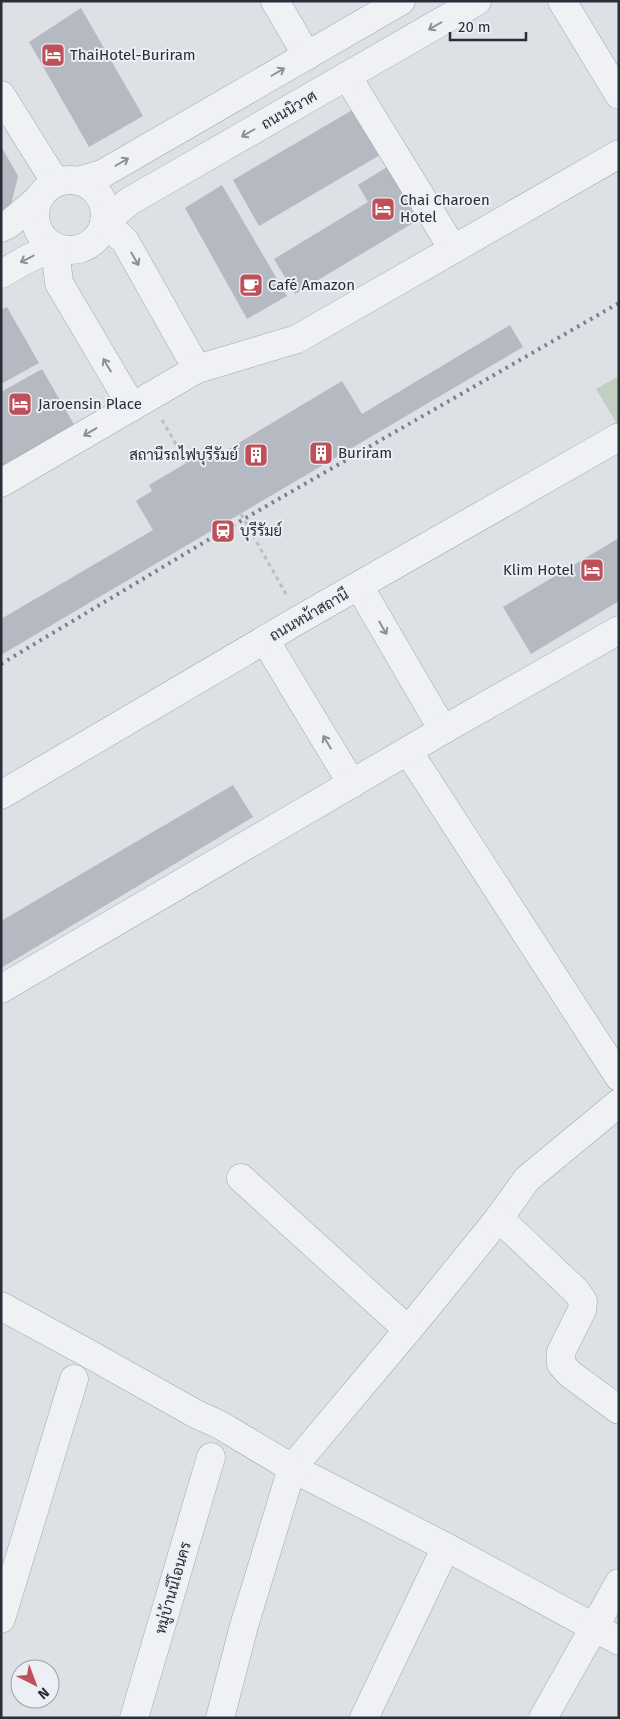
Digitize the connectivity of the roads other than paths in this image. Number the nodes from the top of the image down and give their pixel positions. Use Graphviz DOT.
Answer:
graph roads {
  1 [pos="275,1"];
  2 [pos="401,1"];
  3 [pos="477,1"];
  4 [pos="562,1"];
  5 [pos="307,56"];
  6 [pos="347,76"];
  7 [pos="1,95"];
  8 [pos="619,96"];
  9 [pos="619,154"];
  10 [pos="57,187"];
  11 [pos="104,222"];
  12 [pos="1,228"];
  13 [pos="54,247"];
  14 [pos="453,249"];
  15 [pos="1,274"];
  16 [pos="197,369"];
  17 [pos="132,407"];
  18 [pos="619,437"];
  19 [pos="1,483"];
  20 [pos="359,586"];
  21 [pos="619,630"];
  22 [pos="265,640"];
  23 [pos="443,730"];
  24 [pos="408,751"];
  25 [pos="352,784"];
  26 [pos="1,795"];
  27 [pos="1,989"];
  28 [pos="619,1077"];
  29 [pos="619,1103"];
  30 [pos="241,1178"];
  31 [pos="499,1218"];
  32 [pos="1,1306"];
  33 [pos="408,1330"];
  34 [pos="74,1379"];
  35 [pos="619,1410"];
  36 [pos="211,1457"];
  37 [pos="292,1468"];
  38 [pos="446,1547"];
  39 [pos="619,1583"];
  40 [pos="1,1619"];
  41 [pos="594,1627"];
  42 [pos="619,1641"];
  43 [pos="134,1718"];
  44 [pos="220,1718"];
  45 [pos="364,1718"];
  46 [pos="543,1718"];
  1 -- 5 [label="street"];
  2 -- 5 [label="street"];
  3 -- 6 [label="street, ถนนนิวาศ, one-way"];
  4 -- 8 [label="street"];
  10 -- 5 [label="street, one-way"];
  6 -- 11 [label="street, ถนนนิวาศ, one-way"];
  6 -- 14 [label="street"];
  7 -- 10 [label="street"];
  9 -- 14 [label="street"];
  10 -- 11 [label="street"];
  10 -- 12 [label="street"];
  10 -- 13 [label="street"];
  11 -- 13 [label="street"];
  11 -- 16 [label="street, one-way"];
  13 -- 15 [label="street, one-way"];
  17 -- 13 [label="street, one-way"];
  14 -- 16 [label="street"];
  16 -- 17 [label="street"];
  17 -- 19 [label="street, one-way"];
  18 -- 20 [label="street, ถนนหน้าสถานี"];
  20 -- 22 [label="street, ถนนหน้าสถานี"];
  20 -- 23 [label="street, one-way"];
  21 -- 23 [label="street"];
  25 -- 22 [label="street, one-way"];
  22 -- 26 [label="street, ถนนหน้าสถานี"];
  23 -- 24 [label="street"];
  24 -- 25 [label="street"];
  24 -- 28 [label="street"];
  25 -- 27 [label="street"];
  29 -- 31 [label="street"];
  30 -- 33 [label="street"];
  31 -- 33 [label="street"];
  31 -- 35 [label="street"];
  32 -- 37 [label="street"];
  33 -- 37 [label="street"];
  34 -- 40 [label="street"];
  36 -- 43 [label="street, หมู่บ้านนีโอนคร"];
  37 -- 38 [label="street"];
  37 -- 44 [label="street"];
  38 -- 41 [label="street"];
  38 -- 45 [label="street"];
  39 -- 41 [label="street"];
  41 -- 42 [label="street"];
  41 -- 46 [label="street"];
}
